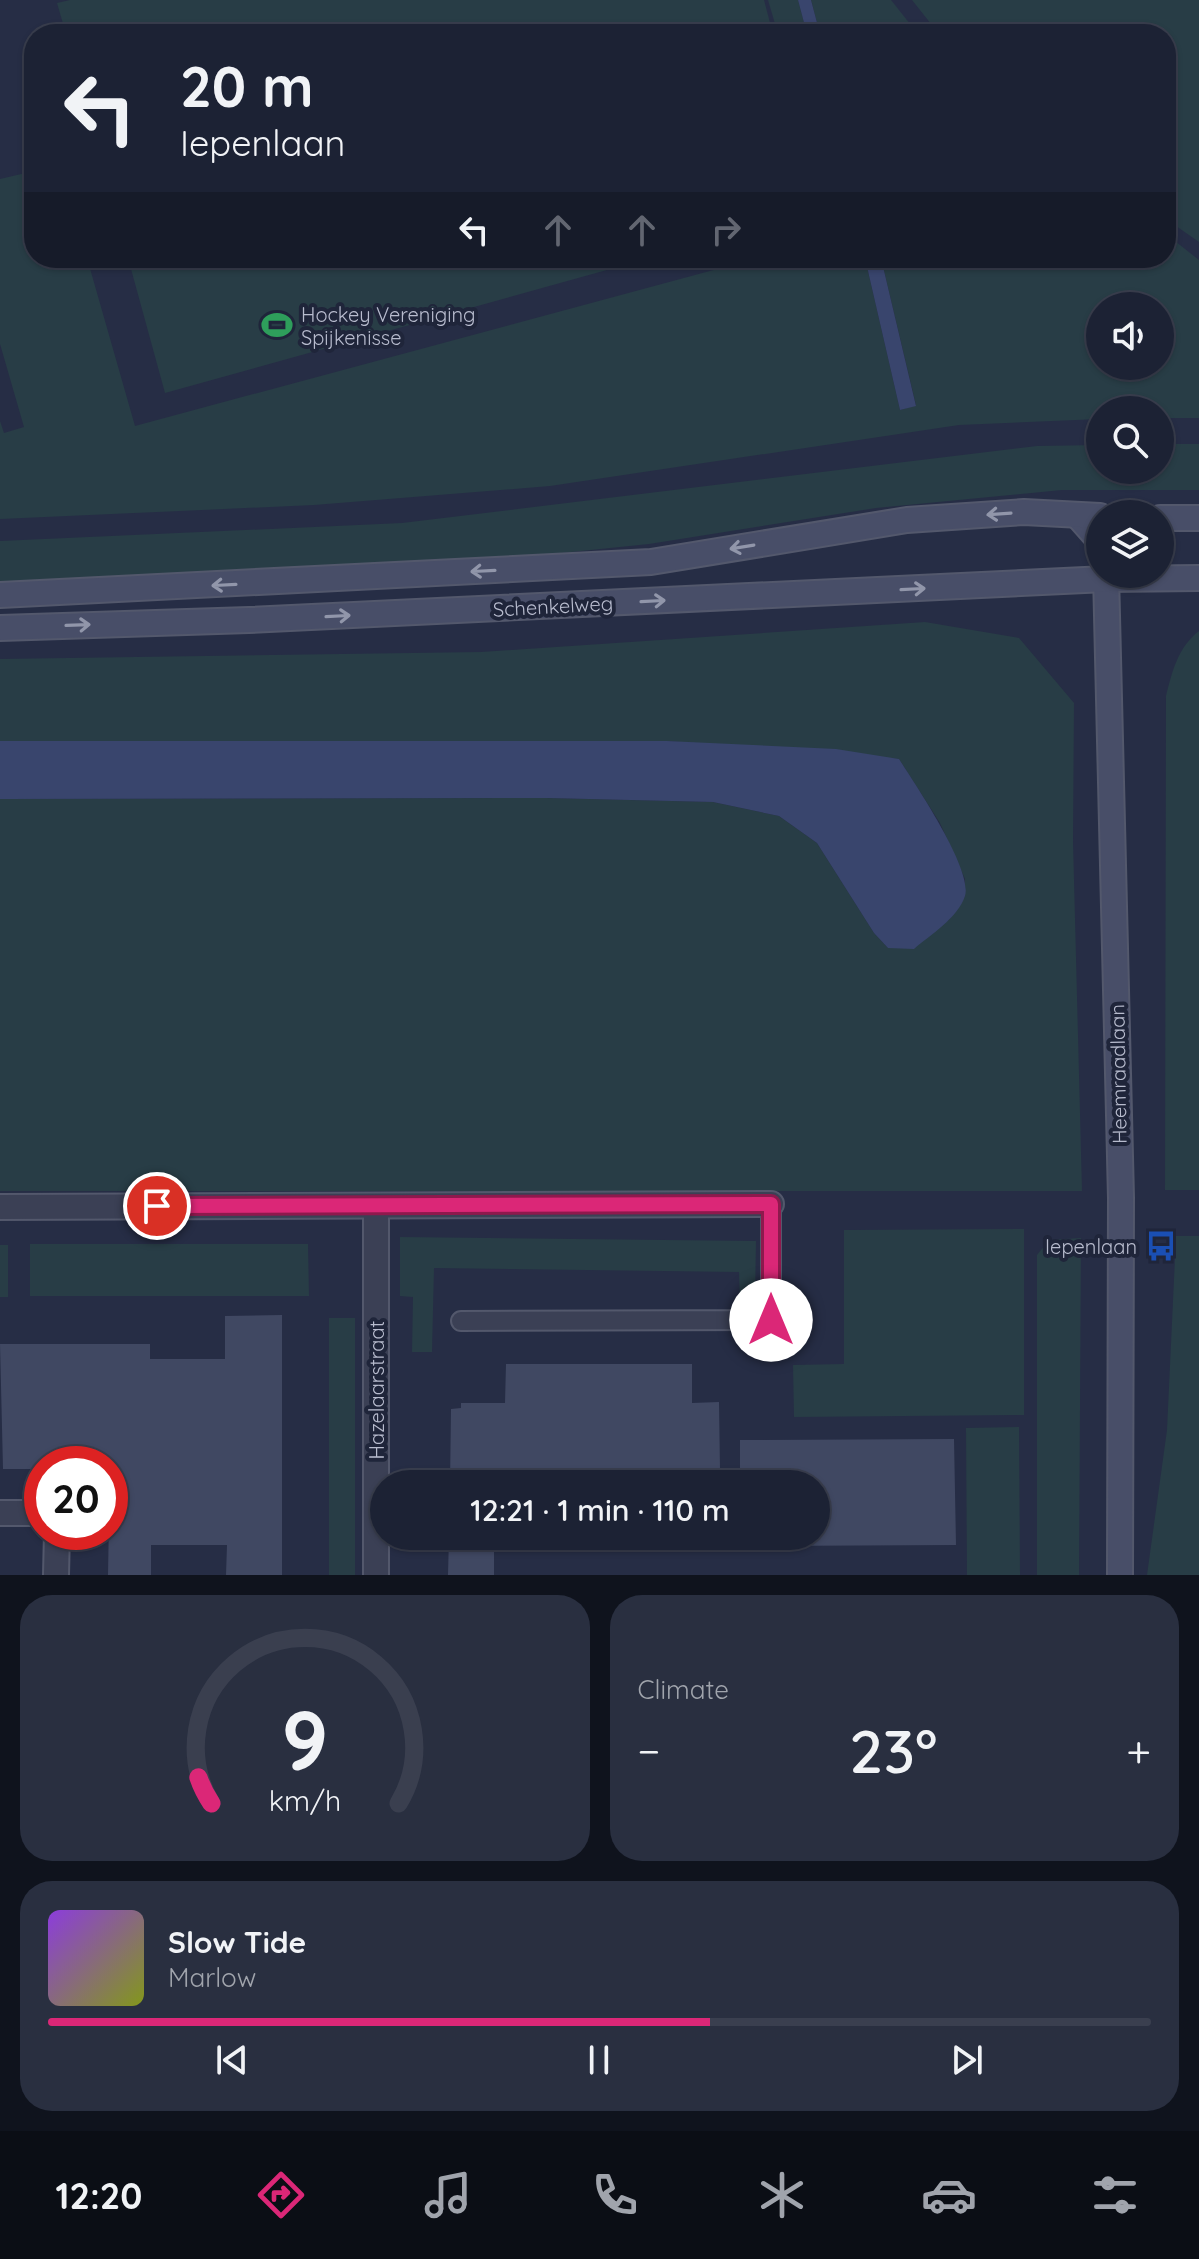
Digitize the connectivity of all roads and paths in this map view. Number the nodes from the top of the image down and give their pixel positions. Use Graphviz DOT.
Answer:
graph roads {
  1 [pos="1086,515"];
  2 [pos="1174,518"];
  3 [pos="1199,518"];
  4 [pos="1086,578"];
  5 [pos="1174,578"];
  6 [pos="1199,578"];
  7 [pos="1106,588"];
  8 [pos="0,595"];
  9 [pos="0,628"];
  10 [pos="771,1204"];
  11 [pos="376,1206"];
  12 [pos="0,1207"];
  13 [pos="461,1321"];
  14 [pos="0,1513"];
  15 [pos="24,1513"];
  16 [pos="57,1550"];
  17 [pos="56,1575"];
  18 [pos="376,1575"];
  19 [pos="1120,1575"];
  1 -- 8 [label="main road, Schenkelweg, one-way"];
  2 -- 3 [label="main road"];
  9 -- 4 [label="main road, Schenkelweg, one-way"];
  5 -- 6 [label="main road, Schenkelweg"];
  7 -- 19 [label="main road, Heemraadlaan"];
  10 -- 11 [label="street"];
  10 -- 13 [label="lane"];
  11 -- 12 [label="street"];
  11 -- 18 [label="street, Hazelaarstraat"];
  14 -- 15 [label="street"];
  16 -- 17 [label="street"];
}
